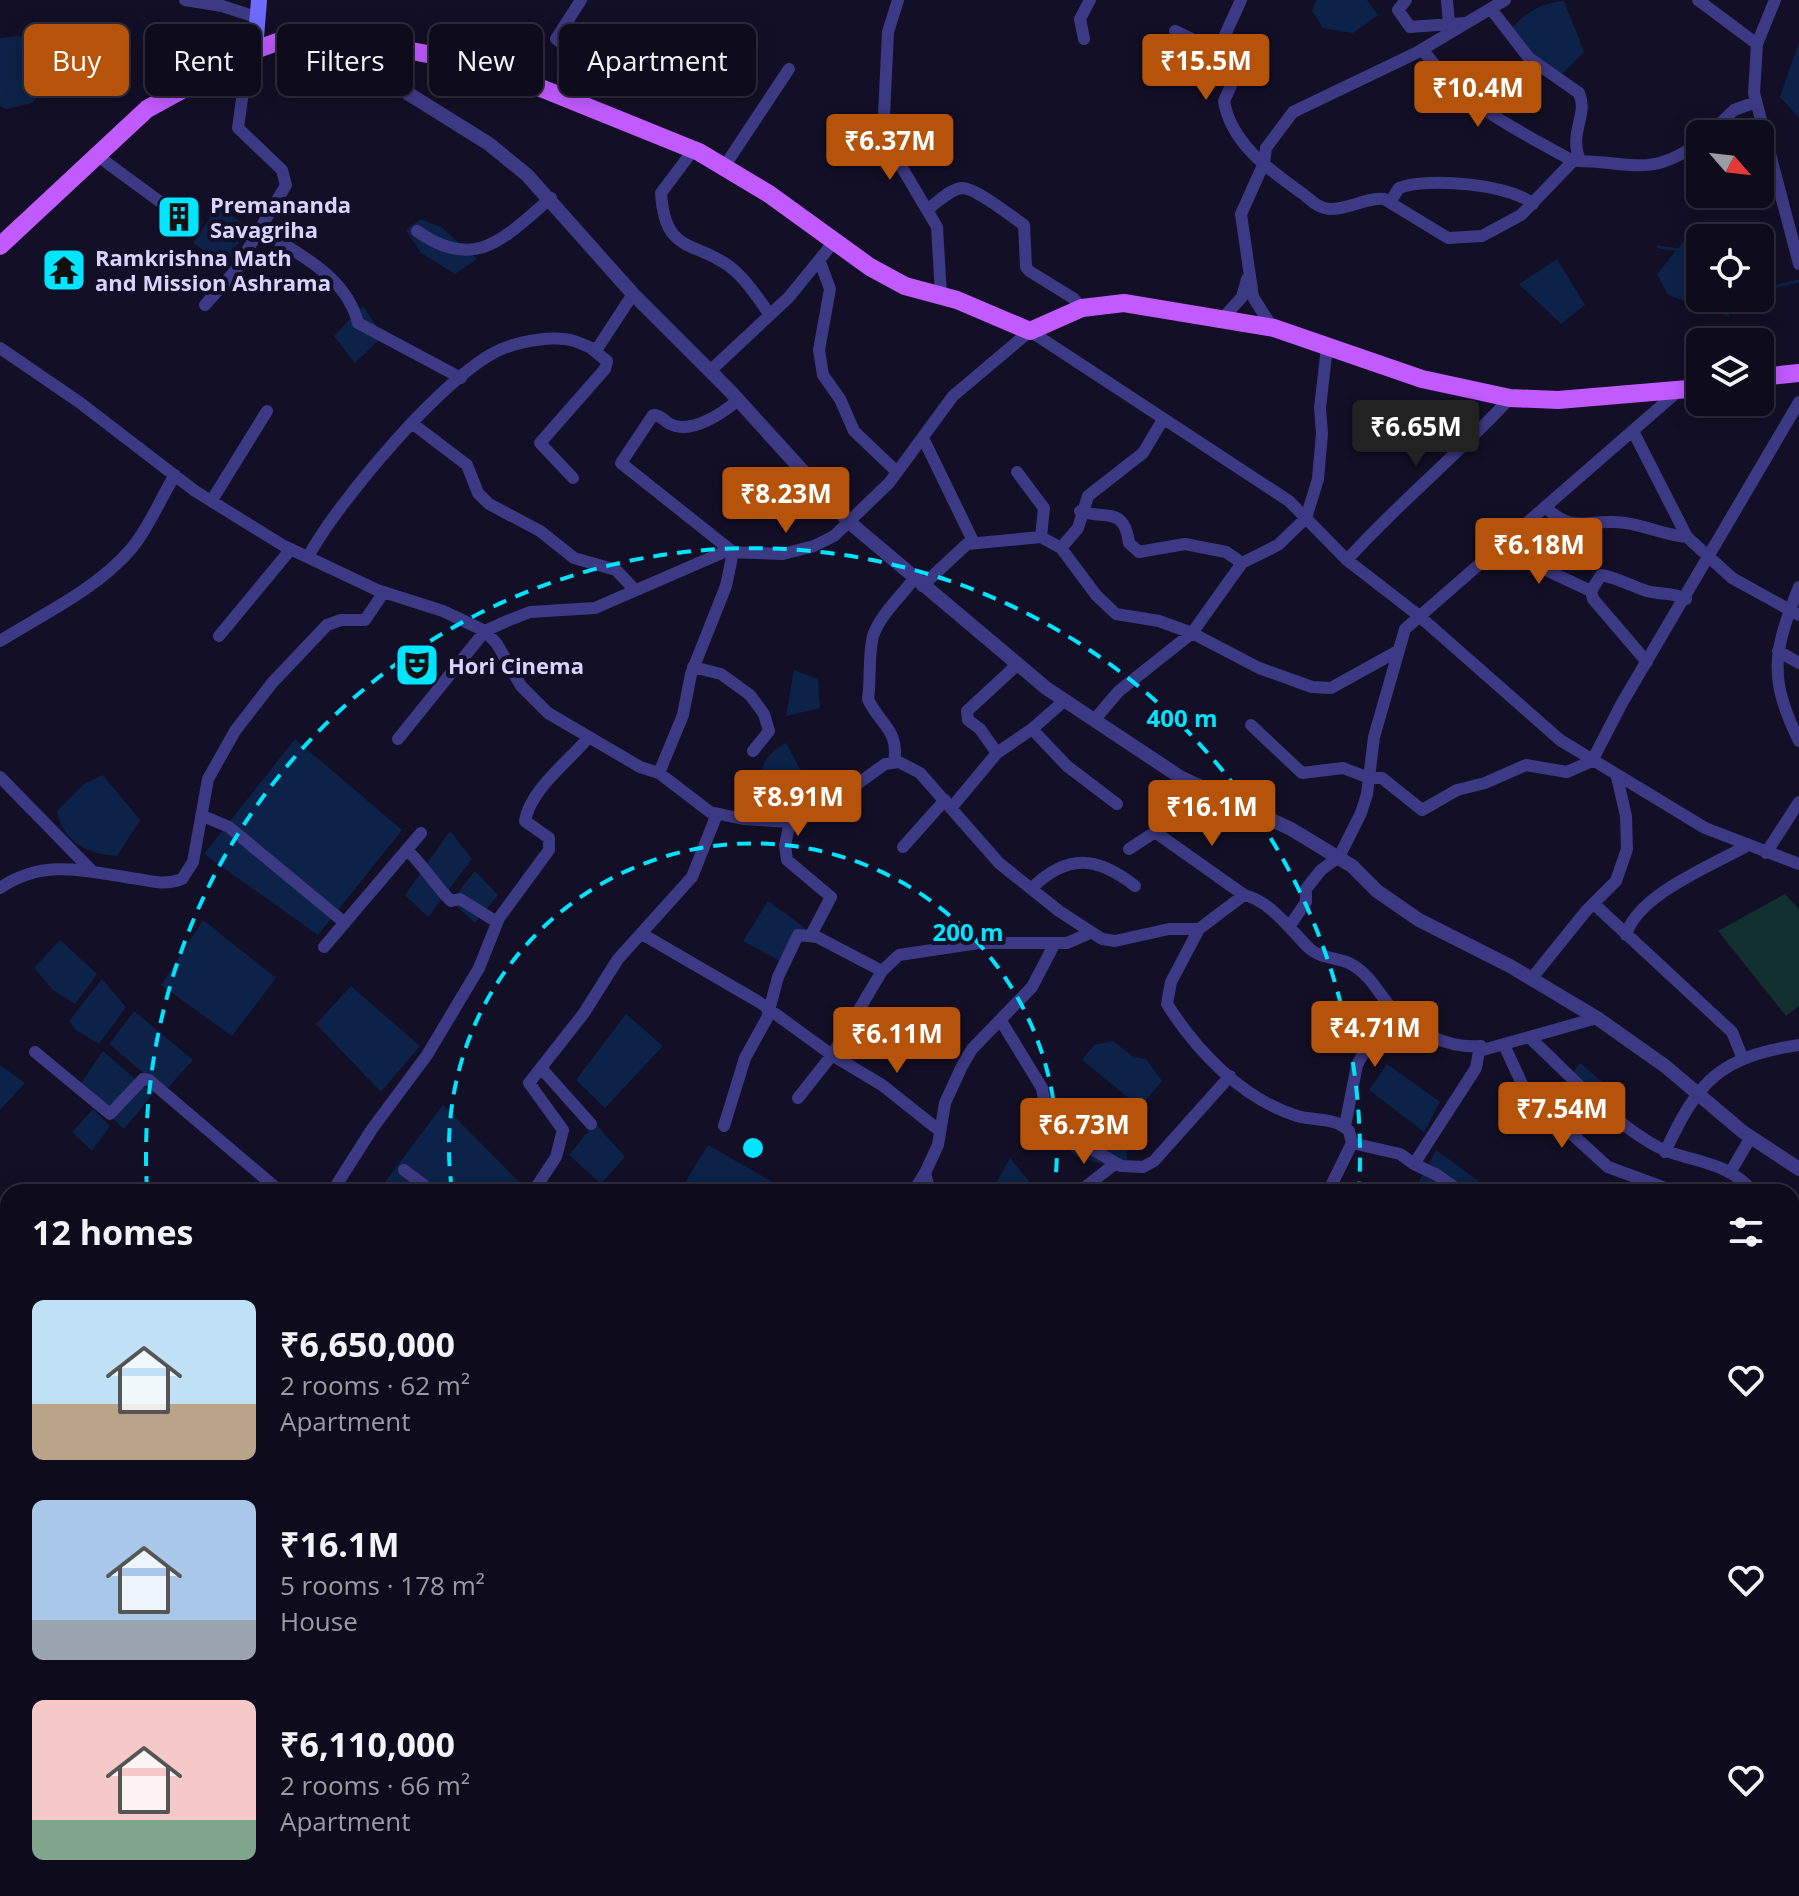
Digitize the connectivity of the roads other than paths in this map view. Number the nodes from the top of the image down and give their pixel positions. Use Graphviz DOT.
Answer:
graph roads {
  1 [pos="185,0"];
  2 [pos="259,0"];
  3 [pos="581,0"];
  4 [pos="898,0"];
  5 [pos="1090,0"];
  6 [pos="1241,0"];
  7 [pos="1406,0"];
  8 [pos="1447,0"];
  9 [pos="1505,0"];
  10 [pos="1698,0"];
  11 [pos="1775,0"];
  12 [pos="1491,9"];
  13 [pos="256,17"];
  14 [pos="1471,22"];
  15 [pos="256,24"];
  16 [pos="1449,24"];
  17 [pos="1175,31"];
  18 [pos="1084,39"];
  19 [pos="1757,44"];
  20 [pos="1423,50"];
  21 [pos="413,51"];
  22 [pos="1235,59"];
  23 [pos="789,69"];
  24 [pos="172,96"];
  25 [pos="242,96"];
  26 [pos="412,96"];
  27 [pos="578,101"];
  28 [pos="1756,102"];
  29 [pos="1724,120"];
  30 [pos="694,149"];
  31 [pos="1686,150"];
  32 [pos="95,154"];
  33 [pos="1577,161"];
  34 [pos="1264,163"];
  35 [pos="724,167"];
  36 [pos="551,198"];
  37 [pos="159,201"];
  38 [pos="1390,202"];
  39 [pos="1533,204"];
  40 [pos="929,208"];
  41 [pos="261,230"];
  42 [pos="417,231"];
  43 [pos="833,243"];
  44 [pos="0,246"];
  45 [pos="820,262"];
  46 [pos="1799,264"];
  47 [pos="1249,272"];
  48 [pos="633,294"];
  49 [pos="941,295"];
  50 [pos="205,305"];
  51 [pos="1082,308"];
  52 [pos="770,315"];
  53 [pos="1223,318"];
  54 [pos="1274,328"];
  55 [pos="1030,331"];
  56 [pos="1327,347"];
  57 [pos="0,348"];
  58 [pos="592,349"];
  59 [pos="1796,368"];
  60 [pos="710,371"];
  61 [pos="1774,374"];
  62 [pos="461,378"];
  63 [pos="1686,391"];
  64 [pos="1676,393"];
  65 [pos="1510,398"];
  66 [pos="738,400"];
  67 [pos="1799,402"];
  68 [pos="267,411"];
  69 [pos="1162,421"];
  70 [pos="413,424"];
  71 [pos="1634,433"];
  72 [pos="923,438"];
  73 [pos="897,472"];
  74 [pos="1017,472"];
  75 [pos="175,475"];
  76 [pos="573,478"];
  77 [pos="212,500"];
  78 [pos="1545,507"];
  79 [pos="1080,511"];
  80 [pos="1306,518"];
  81 [pos="849,522"];
  82 [pos="1041,537"];
  83 [pos="1687,537"];
  84 [pos="974,543"];
  85 [pos="1508,544"];
  86 [pos="1061,548"];
  87 [pos="291,549"];
  88 [pos="733,552"];
  89 [pos="1708,556"];
  90 [pos="308,557"];
  91 [pos="1347,560"];
  92 [pos="1242,563"];
  93 [pos="918,583"];
  94 [pos="1799,587"];
  95 [pos="635,590"];
  96 [pos="1591,591"];
  97 [pos="384,592"];
  98 [pos="1686,599"];
  99 [pos="1795,612"];
  100 [pos="1418,615"];
  101 [pos="485,631"];
  102 [pos="1192,633"];
  103 [pos="219,636"];
  104 [pos="0,641"];
  105 [pos="1778,651"];
  106 [pos="1396,652"];
  107 [pos="1647,662"];
  108 [pos="1799,663"];
  109 [pos="1018,664"];
  110 [pos="693,667"];
  111 [pos="1064,701"];
  112 [pos="1094,720"];
  113 [pos="1251,725"];
  114 [pos="1032,729"];
  115 [pos="588,738"];
  116 [pos="398,739"];
  117 [pos="1799,741"];
  118 [pos="753,751"];
  119 [pos="997,753"];
  120 [pos="1592,761"];
  121 [pos="894,762"];
  122 [pos="659,773"];
  123 [pos="0,777"];
  124 [pos="1617,777"];
  125 [pos="1369,778"];
  126 [pos="1188,781"];
  127 [pos="1799,802"];
  128 [pos="948,804"];
  129 [pos="1117,804"];
  130 [pos="717,814"];
  131 [pos="203,816"];
  132 [pos="790,822"];
  133 [pos="1155,832"];
  134 [pos="421,833"];
  135 [pos="1748,845"];
  136 [pos="903,847"];
  137 [pos="1129,849"];
  138 [pos="407,850"];
  139 [pos="1766,853"];
  140 [pos="1339,857"];
  141 [pos="1799,864"];
  142 [pos="91,870"];
  143 [pos="1135,886"];
  144 [pos="0,888"];
  145 [pos="1031,889"];
  146 [pos="1244,895"];
  147 [pos="1594,904"];
  148 [pos="497,922"];
  149 [pos="345,923"];
  150 [pos="1289,927"];
  151 [pos="1199,929"];
  152 [pos="1090,933"];
  153 [pos="642,934"];
  154 [pos="811,935"];
  155 [pos="1626,935"];
  156 [pos="1055,943"];
  157 [pos="324,947"];
  158 [pos="882,971"];
  159 [pos="1532,978"];
  160 [pos="1390,1006"];
  161 [pos="771,1010"];
  162 [pos="1597,1018"];
  163 [pos="1001,1021"];
  164 [pos="1531,1039"];
  165 [pos="1504,1045"];
  166 [pos="1799,1045"];
  167 [pos="1479,1051"];
  168 [pos="35,1052"];
  169 [pos="832,1055"];
  170 [pos="1743,1059"];
  171 [pos="541,1068"];
  172 [pos="1230,1076"];
  173 [pos="1695,1093"];
  174 [pos="798,1098"];
  175 [pos="591,1124"];
  176 [pos="724,1126"];
  177 [pos="1345,1126"];
  178 [pos="940,1131"];
  179 [pos="1751,1137"];
  180 [pos="1352,1143"];
  181 [pos="1665,1152"];
  182 [pos="1116,1163"];
  183 [pos="1414,1164"];
  184 [pos="1799,1169"];
  185 [pos="404,1170"];
  186 [pos="1731,1171"];
  187 [pos="925,1173"];
  188 [pos="272,1184"];
  189 [pos="337,1184"];
  190 [pos="422,1184"];
  191 [pos="538,1184"];
  192 [pos="918,1184"];
  193 [pos="928,1184"];
  194 [pos="1089,1184"];
  195 [pos="1332,1184"];
  196 [pos="1450,1184"];
  197 [pos="1637,1184"];
  198 [pos="1745,1184"];
  1 -- 13 [label="street"];
  2 -- 13 [label="main road"];
  3 -- 27 [label="street"];
  4 -- 40 [label="street"];
  5 -- 18 [label="street"];
  6 -- 22 [label="street"];
  7 -- 16 [label="street"];
  8 -- 16 [label="street"];
  9 -- 12 [label="street"];
  10 -- 19 [label="street"];
  11 -- 19 [label="street"];
  12 -- 14 [label="street"];
  12 -- 33 [label="street"];
  13 -- 15 [label="main road"];
  14 -- 16 [label="street"];
  14 -- 20 [label="street"];
  17 -- 22 [label="street"];
  19 -- 28 [label="street"];
  20 -- 33 [label="street"];
  20 -- 34 [label="street"];
  21 -- 27 [label="main road"];
  22 -- 34 [label="street"];
  23 -- 35 [label="street"];
  24 -- 32 [label="main road"];
  25 -- 41 [label="street"];
  26 -- 36 [label="street"];
  27 -- 30 [label="main road"];
  28 -- 29 [label="street"];
  28 -- 46 [label="street"];
  30 -- 35 [label="main road"];
  30 -- 52 [label="street"];
  31 -- 33 [label="street"];
  32 -- 37 [label="street"];
  32 -- 44 [label="main road"];
  33 -- 39 [label="street"];
  34 -- 38 [label="street"];
  34 -- 47 [label="street"];
  35 -- 43 [label="main road"];
  36 -- 42 [label="street"];
  36 -- 48 [label="street"];
  38 -- 39 [label="street"];
  38 -- 39 [label="street"];
  40 -- 49 [label="street"];
  40 -- 51 [label="street"];
  41 -- 50 [label="street"];
  41 -- 62 [label="street"];
  43 -- 45 [label="street"];
  43 -- 49 [label="main road"];
  45 -- 52 [label="street"];
  45 -- 73 [label="street"];
  47 -- 53 [label="street"];
  47 -- 54 [label="street"];
  48 -- 58 [label="street"];
  48 -- 60 [label="street"];
  49 -- 55 [label="main road"];
  51 -- 53 [label="main road"];
  51 -- 55 [label="main road"];
  52 -- 60 [label="street"];
  53 -- 54 [label="main road"];
  54 -- 56 [label="main road"];
  55 -- 69 [label="street"];
  55 -- 72 [label="street"];
  56 -- 65 [label="main road"];
  56 -- 80 [label="street"];
  57 -- 75 [label="street"];
  58 -- 62 [label="street"];
  58 -- 76 [label="street"];
  59 -- 61 [label="main road"];
  60 -- 66 [label="street"];
  62 -- 70 [label="street"];
  63 -- 64 [label="main road"];
  64 -- 65 [label="main road"];
  64 -- 71 [label="street"];
  65 -- 91 [label="street"];
  66 -- 81 [label="street"];
  66 -- 88 [label="street"];
  67 -- 89 [label="street"];
  68 -- 77 [label="street"];
  69 -- 79 [label="street"];
  69 -- 80 [label="street"];
  70 -- 90 [label="street"];
  70 -- 95 [label="street"];
  71 -- 78 [label="street"];
  71 -- 83 [label="street"];
  72 -- 73 [label="street"];
  72 -- 84 [label="street"];
  73 -- 81 [label="street"];
  74 -- 82 [label="street"];
  75 -- 77 [label="street"];
  75 -- 104 [label="street"];
  77 -- 87 [label="street"];
  78 -- 83 [label="street"];
  78 -- 100 [label="street"];
  79 -- 86 [label="street"];
  79 -- 92 [label="street"];
  80 -- 91 [label="street"];
  80 -- 92 [label="street"];
  81 -- 88 [label="street"];
  81 -- 93 [label="street"];
  82 -- 84 [label="street"];
  82 -- 86 [label="street"];
  83 -- 89 [label="street"];
  84 -- 93 [label="street"];
  85 -- 96 [label="street"];
  86 -- 102 [label="street"];
  87 -- 90 [label="street"];
  87 -- 103 [label="street"];
  88 -- 95 [label="street"];
  88 -- 110 [label="street"];
  89 -- 98 [label="street"];
  89 -- 99 [label="street"];
  90 -- 97 [label="street"];
  91 -- 100 [label="street"];
  92 -- 102 [label="street"];
  93 -- 109 [label="street"];
  93 -- 121 [label="street"];
  94 -- 99 [label="street"];
  95 -- 101 [label="street"];
  96 -- 98 [label="street"];
  96 -- 107 [label="street"];
  97 -- 101 [label="street"];
  97 -- 131 [label="street"];
  98 -- 107 [label="street"];
  99 -- 105 [label="street"];
  100 -- 106 [label="street"];
  100 -- 120 [label="street"];
  101 -- 115 [label="street"];
  101 -- 116 [label="street"];
  102 -- 106 [label="street"];
  102 -- 112 [label="street"];
  105 -- 108 [label="street"];
  105 -- 117 [label="street"];
  106 -- 125 [label="street"];
  107 -- 120 [label="street"];
  109 -- 111 [label="street"];
  109 -- 119 [label="street"];
  110 -- 118 [label="street"];
  110 -- 122 [label="street"];
  111 -- 112 [label="street"];
  111 -- 114 [label="street"];
  112 -- 126 [label="street"];
  113 -- 125 [label="street"];
  114 -- 119 [label="street"];
  114 -- 129 [label="street"];
  115 -- 122 [label="street"];
  115 -- 148 [label="street"];
  119 -- 128 [label="street"];
  120 -- 124 [label="street"];
  120 -- 125 [label="street"];
  121 -- 128 [label="street"];
  121 -- 132 [label="street"];
  122 -- 130 [label="street"];
  123 -- 142 [label="street"];
  124 -- 135 [label="street"];
  124 -- 147 [label="street"];
  125 -- 140 [label="street"];
  126 -- 133 [label="street"];
  126 -- 140 [label="street"];
  127 -- 139 [label="street"];
  128 -- 136 [label="street"];
  128 -- 145 [label="street"];
  130 -- 132 [label="street"];
  130 -- 153 [label="street"];
  131 -- 142 [label="street"];
  131 -- 149 [label="street"];
  132 -- 154 [label="street"];
  133 -- 137 [label="street"];
  133 -- 146 [label="street"];
  134 -- 138 [label="street"];
  135 -- 139 [label="street"];
  135 -- 155 [label="street"];
  138 -- 148 [label="street"];
  138 -- 149 [label="street"];
  139 -- 141 [label="street"];
  140 -- 150 [label="street"];
  140 -- 159 [label="street"];
  142 -- 144 [label="street"];
  143 -- 145 [label="street"];
  145 -- 152 [label="street"];
  146 -- 150 [label="street"];
  146 -- 151 [label="street"];
  147 -- 155 [label="street"];
  147 -- 159 [label="street"];
  148 -- 189 [label="street"];
  149 -- 157 [label="street"];
  150 -- 160 [label="street"];
  151 -- 152 [label="street"];
  151 -- 172 [label="street"];
  152 -- 156 [label="street"];
  153 -- 161 [label="street"];
  153 -- 171 [label="street"];
  154 -- 158 [label="street"];
  154 -- 161 [label="street"];
  155 -- 170 [label="street"];
  156 -- 158 [label="street"];
  156 -- 163 [label="street"];
  158 -- 169 [label="street"];
  159 -- 162 [label="street"];
  160 -- 167 [label="street"];
  160 -- 177 [label="street"];
  161 -- 169 [label="street"];
  161 -- 176 [label="street"];
  162 -- 164 [label="street"];
  162 -- 173 [label="street"];
  163 -- 178 [label="street"];
  163 -- 182 [label="street"];
  164 -- 165 [label="street"];
  164 -- 181 [label="street"];
  165 -- 167 [label="street"];
  165 -- 197 [label="street"];
  166 -- 170 [label="street"];
  167 -- 183 [label="street"];
  168 -- 188 [label="street"];
  169 -- 174 [label="street"];
  169 -- 178 [label="street"];
  170 -- 173 [label="street"];
  171 -- 175 [label="street"];
  171 -- 191 [label="street"];
  172 -- 177 [label="street"];
  172 -- 182 [label="street"];
  173 -- 179 [label="street"];
  173 -- 181 [label="street"];
  177 -- 180 [label="street"];
  178 -- 187 [label="street"];
  179 -- 184 [label="street"];
  179 -- 186 [label="street"];
  180 -- 183 [label="street"];
  180 -- 195 [label="street"];
  181 -- 186 [label="street"];
  182 -- 194 [label="street"];
  183 -- 196 [label="street"];
  185 -- 190 [label="street"];
  186 -- 198 [label="street"];
  187 -- 192 [label="street"];
  187 -- 193 [label="street"];
}
